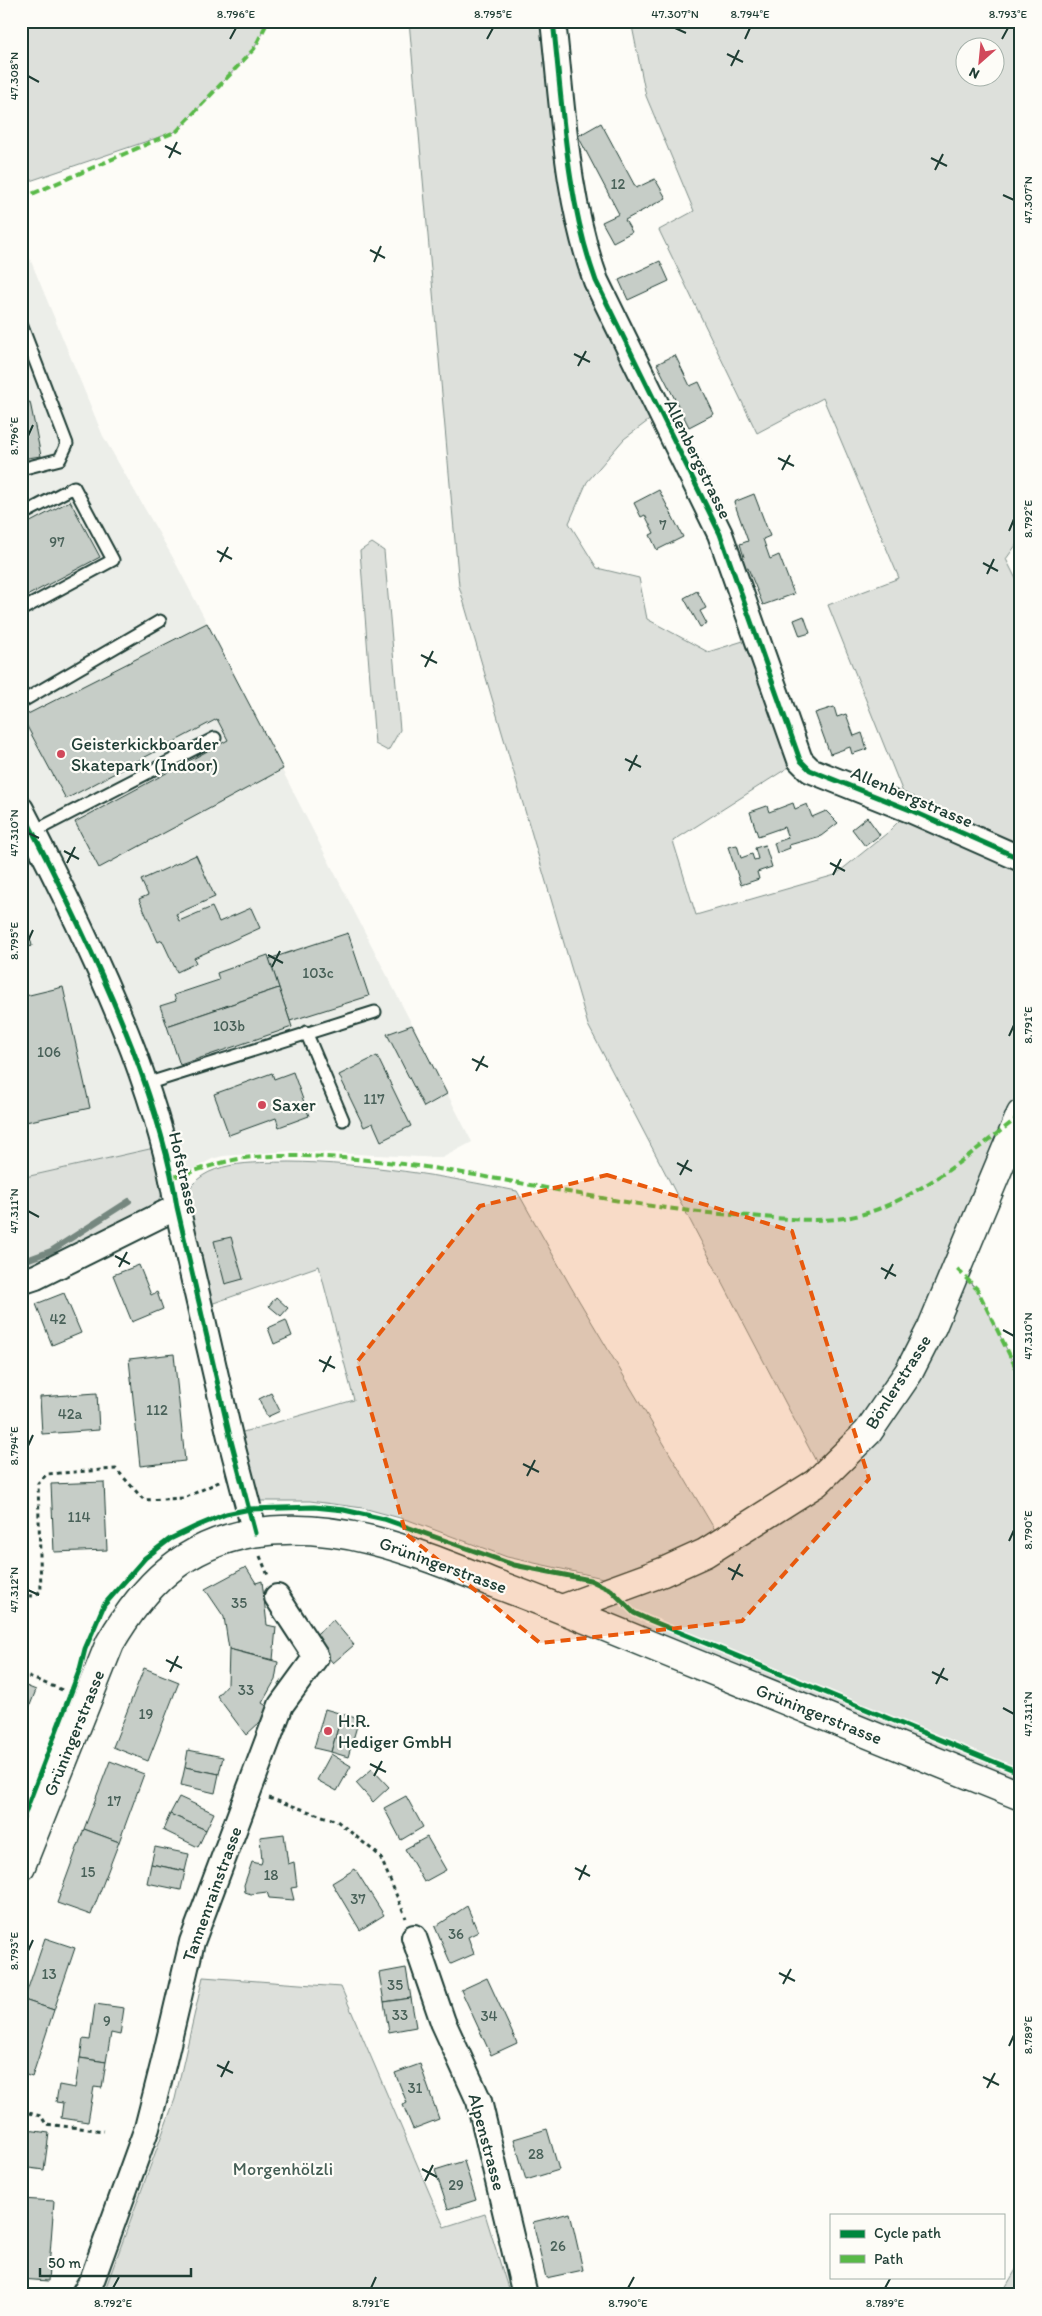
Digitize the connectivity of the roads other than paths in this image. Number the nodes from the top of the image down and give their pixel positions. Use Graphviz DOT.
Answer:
graph roads {
  1 [pos="553,21"];
  2 [pos="21,324"];
  3 [pos="21,469"];
  4 [pos="21,515"];
  5 [pos="21,610"];
  6 [pos="160,621"];
  7 [pos="21,702"];
  8 [pos="215,738"];
  9 [pos="21,809"];
  10 [pos="32,845"];
  11 [pos="1021,859"];
  12 [pos="375,1012"];
  13 [pos="306,1032"];
  14 [pos="146,1084"];
  15 [pos="1021,1114"];
  16 [pos="343,1120"];
  17 [pos="177,1207"];
  18 [pos="21,1282"];
  19 [pos="255,1533"];
  20 [pos="277,1597"];
  21 [pos="562,1609"];
  22 [pos="1021,1796"];
  23 [pos="21,1866"];
  24 [pos="414,1937"];
  25 [pos="83,2295"];
  26 [pos="526,2295"];
  1 -- 11 [label="street, Allenbergstrasse"];
  2 -- 3 [label="lane"];
  4 -- 5 [label="lane"];
  6 -- 7 [label="lane"];
  8 -- 10 [label="lane"];
  9 -- 10 [label="street, Hofstrasse"];
  10 -- 14 [label="street, Hofstrasse"];
  12 -- 13 [label="lane"];
  13 -- 14 [label="lane"];
  13 -- 16 [label="lane"];
  14 -- 17 [label="street, Hofstrasse"];
  15 -- 21 [label="main road, Bönlerstrasse"];
  17 -- 18 [label="street"];
  17 -- 19 [label="street, Hofstrasse"];
  19 -- 21 [label="main road, Grüningerstrasse"];
  19 -- 23 [label="main road, Grüningerstrasse"];
  20 -- 25 [label="street, Tannenrainstrasse"];
  21 -- 22 [label="main road, Grüningerstrasse"];
  24 -- 26 [label="street, Alpenstrasse"];
}
